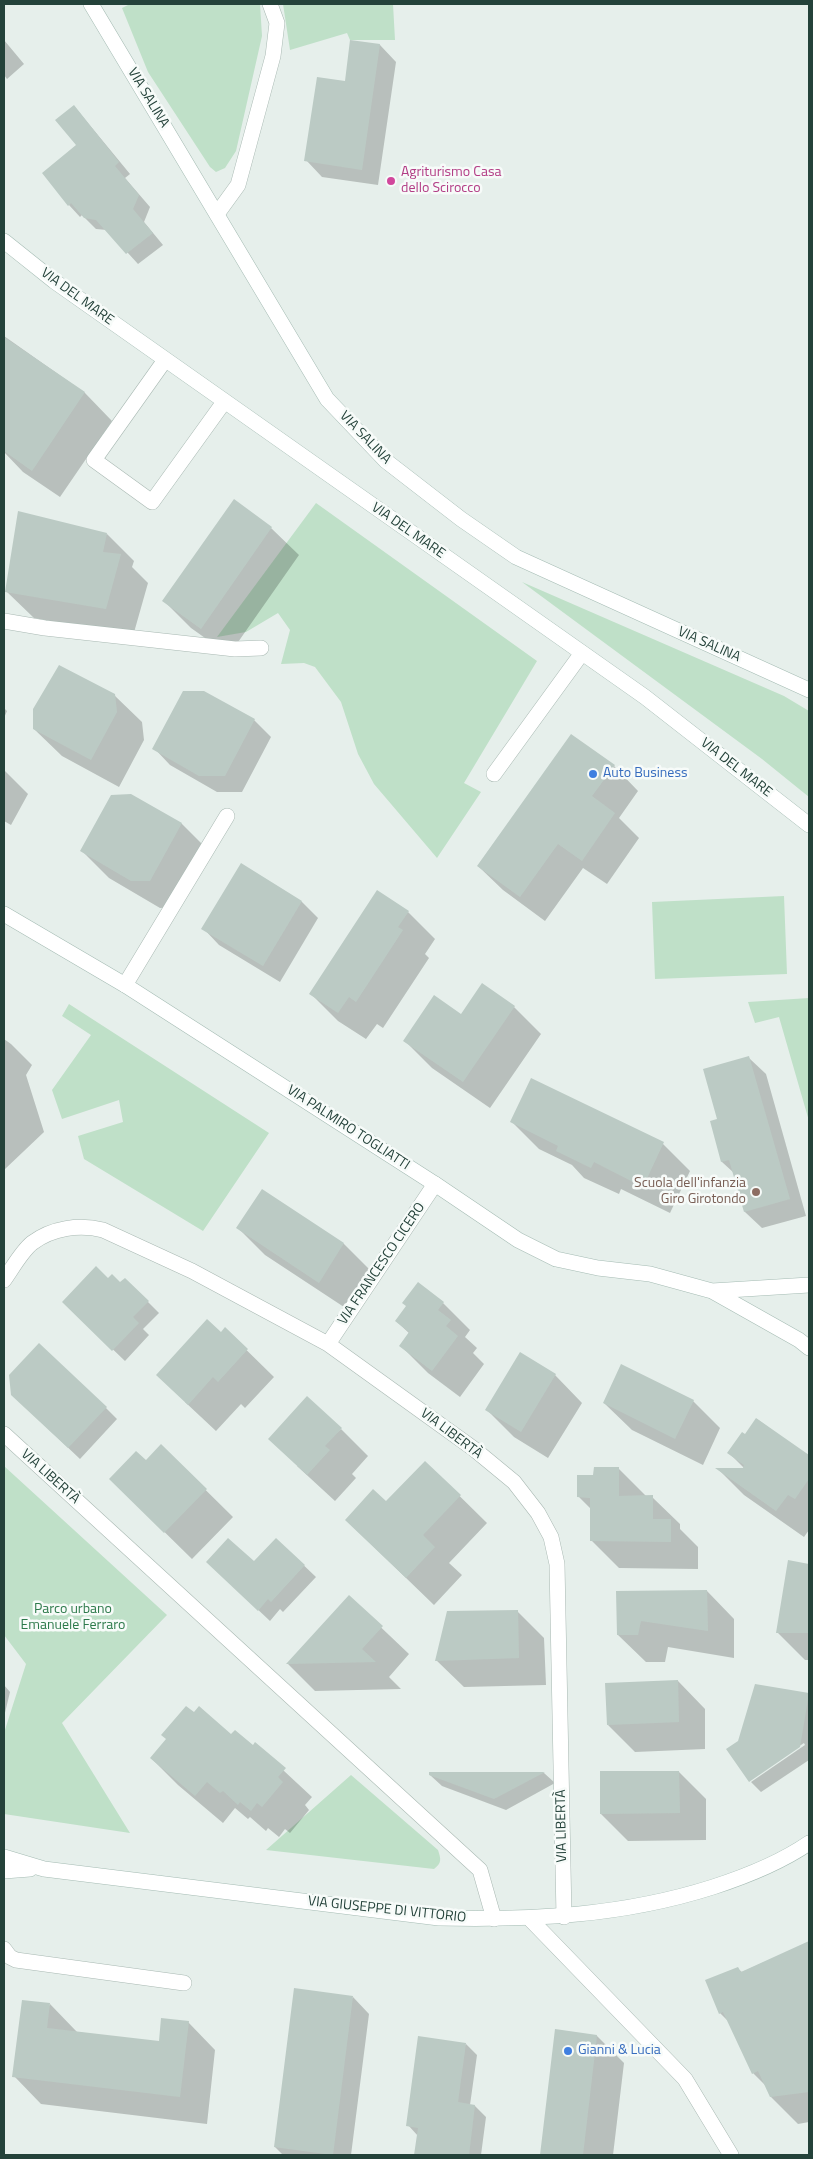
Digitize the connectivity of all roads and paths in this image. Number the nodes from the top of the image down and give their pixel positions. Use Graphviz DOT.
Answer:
graph roads {
  1 [pos="91,4"];
  2 [pos="270,4"];
  3 [pos="217,214"];
  4 [pos="4,241"];
  5 [pos="165,360"];
  6 [pos="224,402"];
  7 [pos="4,621"];
  8 [pos="261,648"];
  9 [pos="582,653"];
  10 [pos="809,690"];
  11 [pos="494,774"];
  12 [pos="227,816"];
  13 [pos="809,825"];
  14 [pos="4,914"];
  15 [pos="125,985"];
  16 [pos="435,1184"];
  17 [pos="4,1280"];
  18 [pos="809,1285"];
  19 [pos="712,1291"];
  20 [pos="328,1344"];
  21 [pos="809,1348"];
  22 [pos="4,1434"];
  23 [pos="809,1843"];
  24 [pos="4,1857"];
  25 [pos="44,1868"];
  26 [pos="4,1871"];
  27 [pos="564,1917"];
  28 [pos="529,1918"];
  29 [pos="494,1919"];
  30 [pos="4,1949"];
  31 [pos="184,1983"];
  32 [pos="730,2155"];
  1 -- 3 [label="street, VIA SALINA"];
  2 -- 3 [label="street"];
  3 -- 10 [label="street, VIA SALINA"];
  4 -- 5 [label="street, VIA DEL MARE"];
  5 -- 6 [label="street, VIA DEL MARE"];
  5 -- 6 [label="street"];
  6 -- 9 [label="street, VIA DEL MARE"];
  7 -- 8 [label="street"];
  9 -- 11 [label="street"];
  9 -- 13 [label="street, VIA DEL MARE"];
  12 -- 15 [label="street"];
  14 -- 15 [label="street, VIA PALMIRO TOGLIATTI"];
  15 -- 16 [label="street, VIA PALMIRO TOGLIATTI"];
  16 -- 19 [label="street, VIA PALMIRO TOGLIATTI"];
  16 -- 20 [label="street, VIA FRANCESCO CICERO"];
  17 -- 20 [label="street, VIA LIBERTÀ"];
  18 -- 19 [label="street"];
  19 -- 21 [label="street"];
  20 -- 27 [label="street, VIA LIBERTÀ"];
  22 -- 29 [label="street, VIA LIBERTÀ"];
  23 -- 27 [label="street, VIA GIUSEPPE DI VITTORIO"];
  24 -- 25 [label="street"];
  25 -- 26 [label="street"];
  25 -- 29 [label="street, VIA GIUSEPPE DI VITTORIO"];
  27 -- 28 [label="street, VIA GIUSEPPE DI VITTORIO"];
  28 -- 29 [label="street, VIA GIUSEPPE DI VITTORIO"];
  28 -- 32 [label="street"];
  30 -- 31 [label="street"];
}
